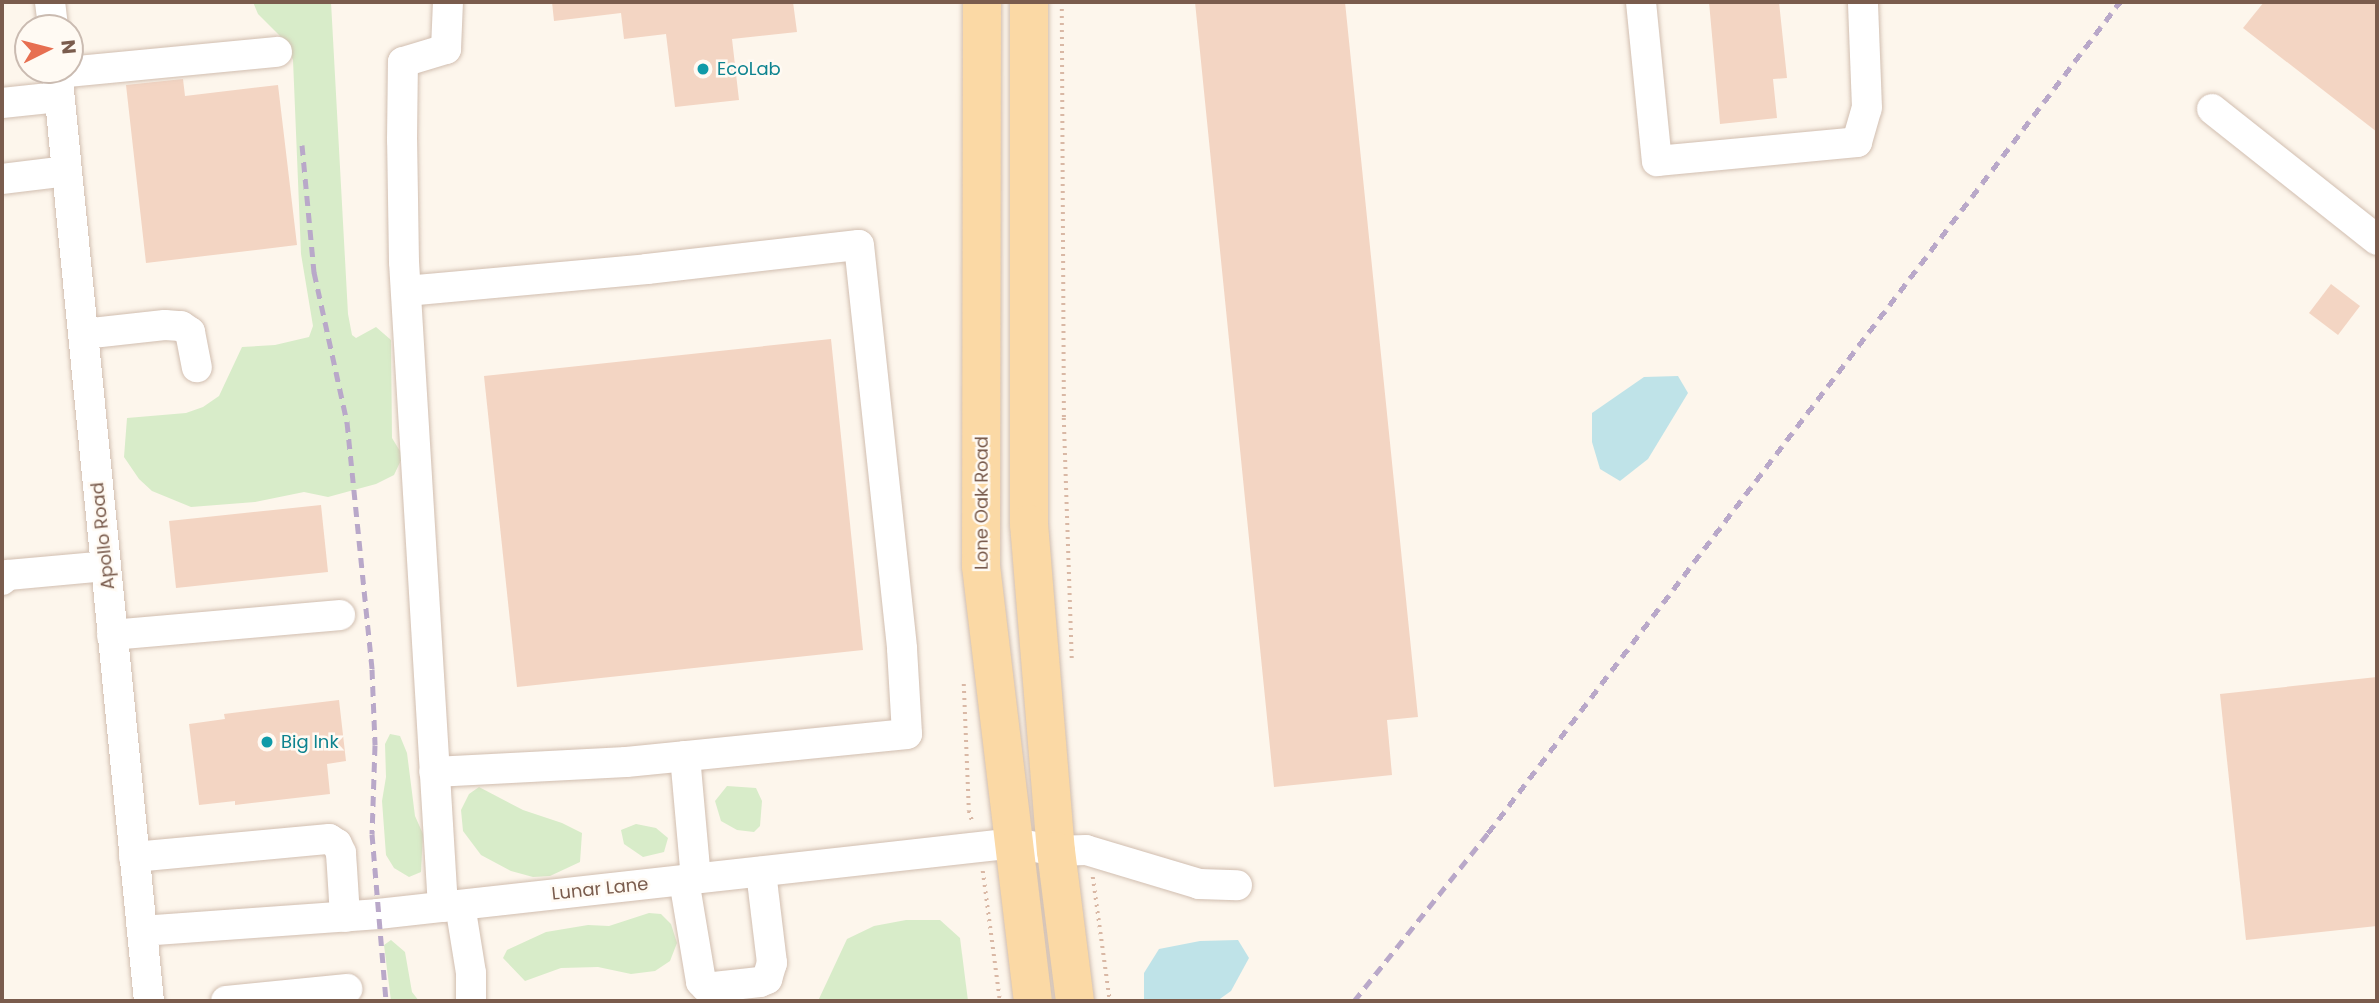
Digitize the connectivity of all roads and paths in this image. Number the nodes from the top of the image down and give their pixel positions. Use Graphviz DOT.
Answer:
graph roads {
  1 [pos="448,2"];
  2 [pos="982,2"];
  3 [pos="1029,2"];
  4 [pos="1062,2"];
  5 [pos="1641,2"];
  6 [pos="1863,2"];
  7 [pos="277,51"];
  8 [pos="84,77"];
  9 [pos="48,84"];
  10 [pos="58,84"];
  11 [pos="2,103"];
  12 [pos="2213,109"];
  13 [pos="67,171"];
  14 [pos="2,178"];
  15 [pos="2377,240"];
  16 [pos="406,291"];
  17 [pos="83,334"];
  18 [pos="197,367"];
  19 [pos="106,566"];
  20 [pos="2,575"];
  21 [pos="340,615"];
  22 [pos="112,635"];
  23 [pos="1072,671"];
  24 [pos="685,756"];
  25 [pos="435,772"];
  26 [pos="997,845"];
  27 [pos="1071,850"];
  28 [pos="134,857"];
  29 [pos="761,872"];
  30 [pos="690,879"];
  31 [pos="1237,885"];
  32 [pos="452,906"];
  33 [pos="345,916"];
  34 [pos="142,931"];
  35 [pos="347,989"];
  36 [pos="149,1001"];
  37 [pos="226,1001"];
  38 [pos="471,1001"];
  39 [pos="1000,1001"];
  40 [pos="1032,1001"];
  41 [pos="1075,1001"];
  42 [pos="1110,1001"];
  1 -- 16 [label="street"];
  2 -- 26 [label="main road, Lone Oak Road"];
  3 -- 27 [label="main road"];
  4 -- 23 [label="path"];
  5 -- 6 [label="street"];
  7 -- 8 [label="street"];
  9 -- 11 [label="street"];
  10 -- 13 [label="street, Apollo Road"];
  12 -- 15 [label="street"];
  13 -- 14 [label="street"];
  13 -- 17 [label="street, Apollo Road"];
  16 -- 24 [label="street"];
  16 -- 25 [label="street"];
  17 -- 18 [label="street"];
  17 -- 19 [label="street, Apollo Road"];
  19 -- 20 [label="street"];
  19 -- 22 [label="street, Apollo Road"];
  21 -- 22 [label="street"];
  22 -- 28 [label="street, Apollo Road"];
  24 -- 25 [label="street"];
  24 -- 30 [label="street"];
  25 -- 32 [label="street"];
  26 -- 27 [label="street, Lunar Lane"];
  26 -- 29 [label="street, Lunar Lane"];
  26 -- 39 [label="path"];
  26 -- 40 [label="main road, Lone Oak Road"];
  27 -- 31 [label="street, Lunar Lane"];
  27 -- 41 [label="main road"];
  27 -- 42 [label="path"];
  28 -- 33 [label="street"];
  28 -- 34 [label="street, Apollo Road"];
  29 -- 30 [label="street, Lunar Lane"];
  29 -- 30 [label="street"];
  30 -- 32 [label="street, Lunar Lane"];
  32 -- 33 [label="street, Lunar Lane"];
  32 -- 38 [label="street"];
  33 -- 34 [label="street, Lunar Lane"];
  34 -- 36 [label="street, Apollo Road"];
  35 -- 37 [label="street"];
}
